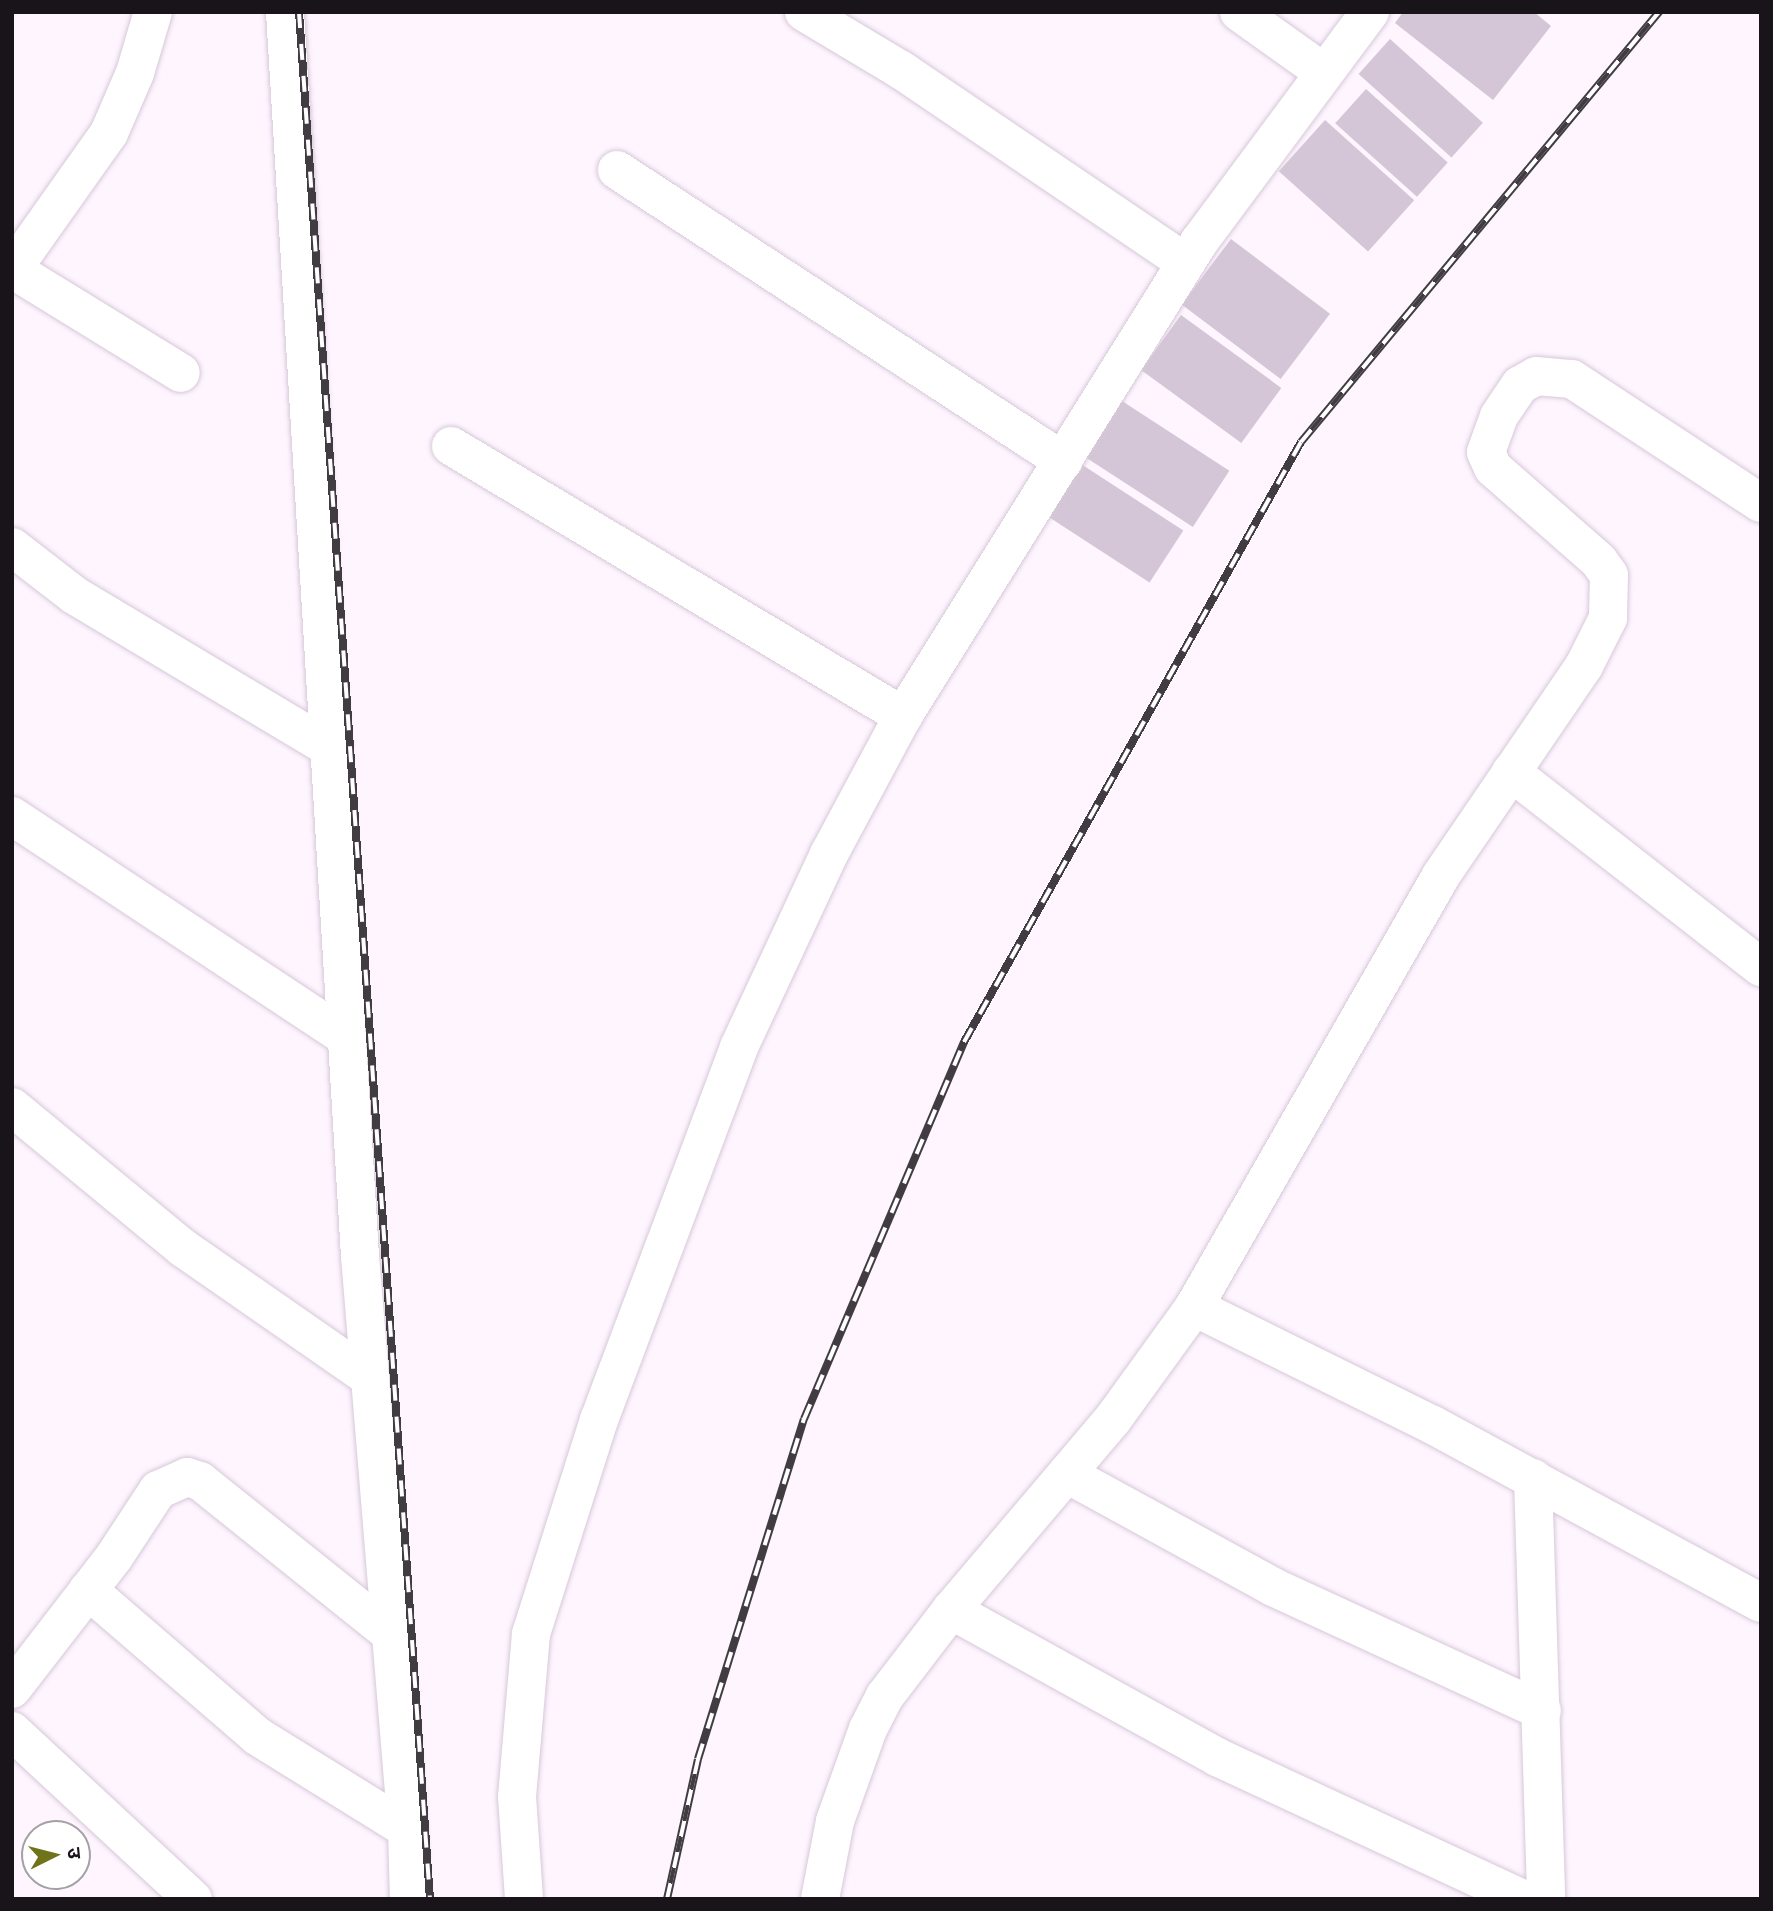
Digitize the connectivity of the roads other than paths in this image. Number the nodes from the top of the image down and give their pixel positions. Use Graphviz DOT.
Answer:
graph roads {
  1 [pos="153,12"];
  2 [pos="285,12"];
  3 [pos="804,12"];
  4 [pos="1239,12"];
  5 [pos="1370,12"];
  6 [pos="1323,72"];
  7 [pos="617,170"];
  8 [pos="1186,263"];
  9 [pos="12,270"];
  10 [pos="181,373"];
  11 [pos="451,446"];
  12 [pos="1063,461"];
  13 [pos="1761,503"];
  14 [pos="12,547"];
  15 [pos="904,716"];
  16 [pos="331,749"];
  17 [pos="1511,772"];
  18 [pos="12,816"];
  19 [pos="1761,967"];
  20 [pos="347,1038"];
  21 [pos="12,1107"];
  22 [pos="1195,1307"];
  23 [pos="370,1378"];
  24 [pos="1067,1474"];
  25 [pos="1533,1478"];
  26 [pos="88,1590"];
  27 [pos="1761,1603"];
  28 [pos="951,1610"];
  29 [pos="391,1634"];
  30 [pos="12,1689"];
  31 [pos="1542,1711"];
  32 [pos="12,1731"];
  33 [pos="407,1829"];
  34 [pos="193,1899"];
  35 [pos="409,1899"];
  36 [pos="524,1899"];
  37 [pos="820,1899"];
  38 [pos="1523,1899"];
  39 [pos="1546,1899"];
  1 -- 9 [label="street"];
  2 -- 16 [label="street"];
  3 -- 8 [label="street"];
  4 -- 6 [label="street"];
  5 -- 6 [label="street"];
  6 -- 8 [label="street"];
  7 -- 12 [label="street"];
  8 -- 12 [label="street"];
  9 -- 10 [label="street"];
  11 -- 15 [label="street"];
  12 -- 15 [label="street"];
  13 -- 17 [label="street"];
  14 -- 16 [label="street"];
  15 -- 36 [label="street"];
  16 -- 20 [label="street"];
  17 -- 19 [label="street"];
  17 -- 22 [label="street"];
  18 -- 20 [label="street"];
  20 -- 23 [label="street"];
  21 -- 23 [label="street"];
  22 -- 24 [label="street"];
  22 -- 25 [label="street"];
  23 -- 29 [label="street"];
  24 -- 28 [label="street"];
  24 -- 31 [label="street"];
  25 -- 27 [label="street"];
  25 -- 31 [label="street"];
  26 -- 29 [label="street"];
  26 -- 30 [label="street"];
  26 -- 33 [label="street"];
  28 -- 37 [label="street"];
  28 -- 38 [label="street"];
  29 -- 33 [label="street"];
  31 -- 39 [label="street"];
  32 -- 34 [label="street"];
  33 -- 35 [label="street"];
}
